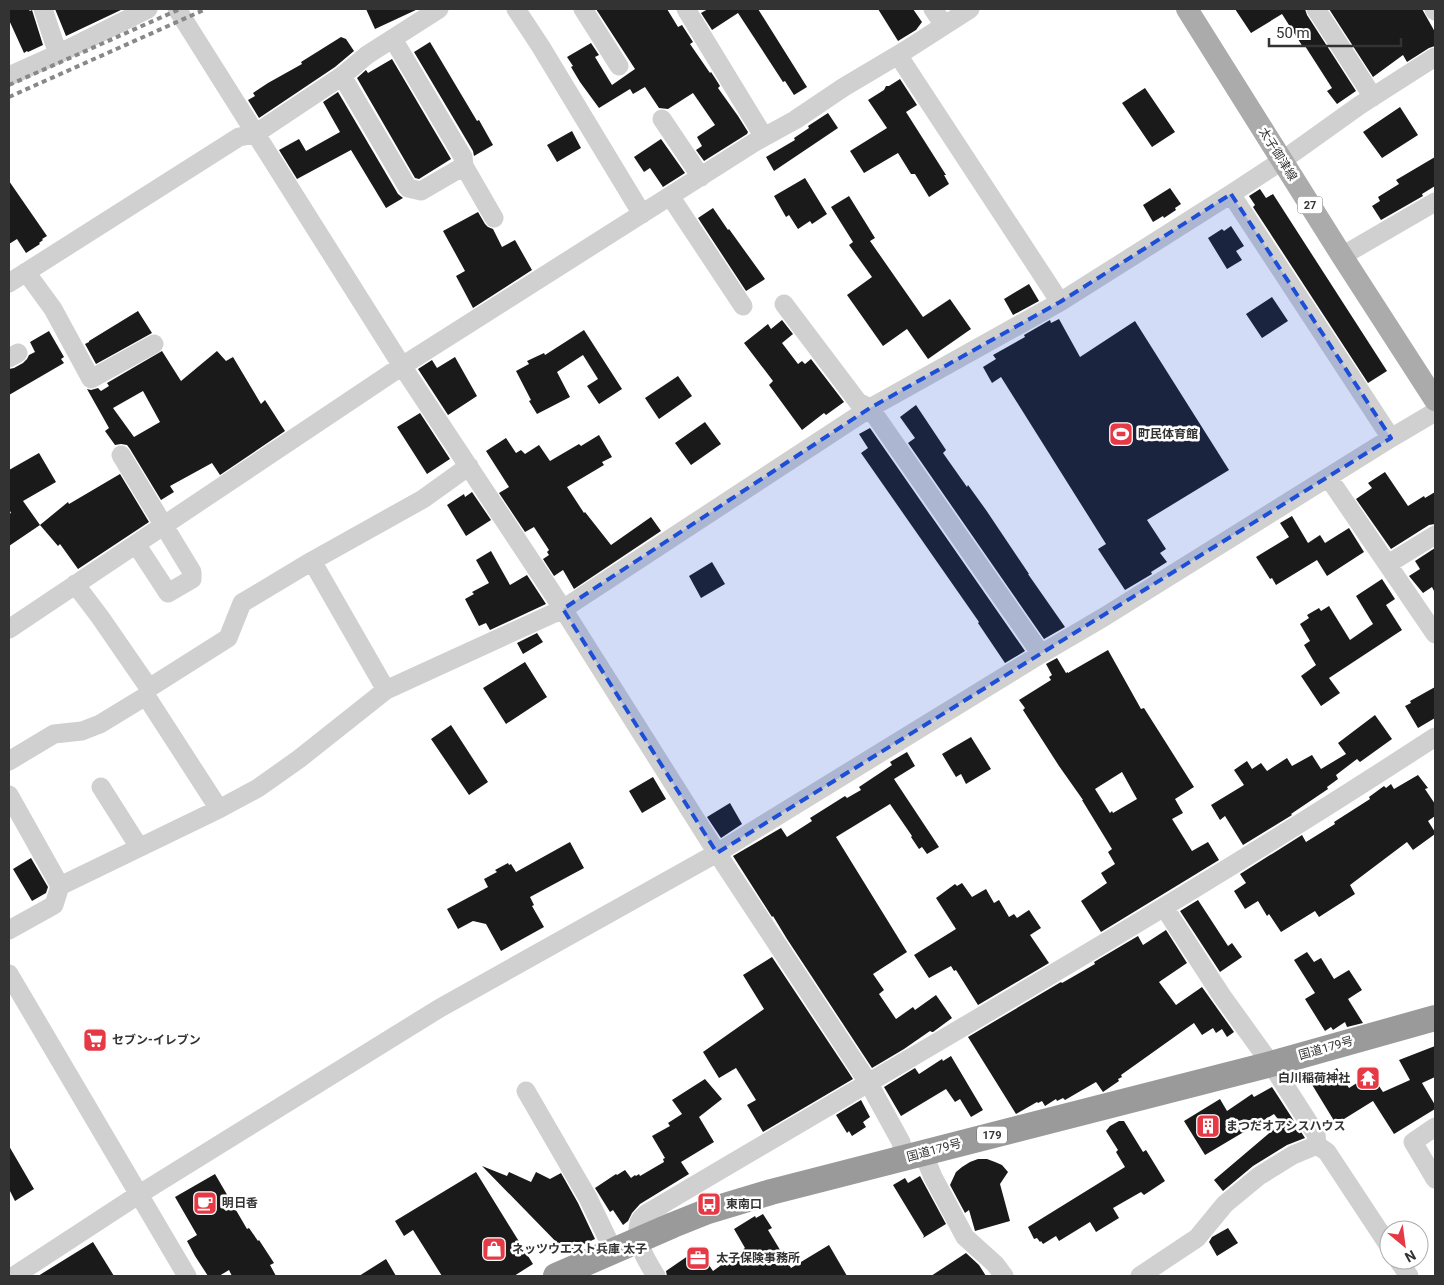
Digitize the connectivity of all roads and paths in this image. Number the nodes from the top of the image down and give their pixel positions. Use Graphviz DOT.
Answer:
graph roads {
  1 [pos="43,9"];
  2 [pos="148,9"];
  3 [pos="177,9"];
  4 [pos="439,9"];
  5 [pos="516,9"];
  6 [pos="582,9"];
  7 [pos="686,9"];
  8 [pos="933,9"];
  9 [pos="970,9"];
  10 [pos="1187,9"];
  11 [pos="1316,9"];
  12 [pos="411,17"];
  13 [pos="944,26"];
  14 [pos="393,39"];
  15 [pos="58,54"];
  16 [pos="898,55"];
  17 [pos="1435,57"];
  18 [pos="619,66"];
  19 [pos="9,76"];
  20 [pos="342,76"];
  21 [pos="1373,97"];
  22 [pos="662,119"];
  23 [pos="256,134"];
  24 [pos="764,137"];
  25 [pos="1283,160"];
  26 [pos="464,166"];
  27 [pos="701,177"];
  28 [pos="1232,194"];
  29 [pos="670,196"];
  30 [pos="1435,202"];
  31 [pos="642,214"];
  32 [pos="494,218"];
  33 [pos="1342,256"];
  34 [pos="26,272"];
  35 [pos="9,283"];
  36 [pos="1060,302"];
  37 [pos="784,304"];
  38 [pos="743,306"];
  39 [pos="154,344"];
  40 [pos="402,366"];
  41 [pos="1435,400"];
  42 [pos="870,408"];
  43 [pos="1435,412"];
  44 [pos="1391,438"];
  45 [pos="121,455"];
  46 [pos="469,466"];
  47 [pos="1328,477"];
  48 [pos="164,525"];
  49 [pos="1435,535"];
  50 [pos="136,544"];
  51 [pos="312,561"];
  52 [pos="1388,564"];
  53 [pos="75,584"];
  54 [pos="563,609"];
  55 [pos="9,629"];
  56 [pos="1435,634"];
  57 [pos="1041,654"];
  58 [pos="386,690"];
  59 [pos="147,692"];
  60 [pos="1435,738"];
  61 [pos="9,760"];
  62 [pos="101,787"];
  63 [pos="9,795"];
  64 [pos="219,809"];
  65 [pos="139,847"];
  66 [pos="717,853"];
  67 [pos="60,886"];
  68 [pos="1164,907"];
  69 [pos="9,930"];
  70 [pos="9,974"];
  71 [pos="1435,1018"];
  72 [pos="1271,1064"];
  73 [pos="868,1082"];
  74 [pos="526,1091"];
  75 [pos="1435,1127"];
  76 [pos="1317,1145"];
  77 [pos="913,1156"];
  78 [pos="1435,1179"];
  79 [pos="1435,1186"];
  80 [pos="1435,1194"];
  81 [pos="138,1195"];
  82 [pos="1379,1231"];
  83 [pos="638,1239"];
  84 [pos="613,1250"];
  85 [pos="14,1276"];
  86 [pos="187,1276"];
  87 [pos="556,1276"];
  88 [pos="656,1276"];
  89 [pos="1004,1276"];
  90 [pos="1140,1276"];
  1 -- 15 [label="street"];
  2 -- 15 [label="street"];
  3 -- 23 [label="street"];
  4 -- 12 [label="street"];
  5 -- 31 [label="street"];
  6 -- 18 [label="street"];
  7 -- 24 [label="street"];
  8 -- 13 [label="street"];
  9 -- 13 [label="street"];
  10 -- 25 [label="main road, 太子御津線 / 27"];
  11 -- 21 [label="street"];
  12 -- 14 [label="street"];
  13 -- 16 [label="street"];
  14 -- 20 [label="street"];
  14 -- 26 [label="street"];
  15 -- 19 [label="street"];
  16 -- 24 [label="street"];
  16 -- 36 [label="street"];
  17 -- 21 [label="street"];
  20 -- 23 [label="street"];
  20 -- 26 [label="street"];
  21 -- 25 [label="street"];
  22 -- 27 [label="street"];
  23 -- 34 [label="street"];
  23 -- 40 [label="street"];
  24 -- 27 [label="street"];
  25 -- 28 [label="street"];
  25 -- 33 [label="main road, 太子御津線 / 27"];
  26 -- 32 [label="street"];
  27 -- 29 [label="street"];
  28 -- 36 [label="street"];
  28 -- 44 [label="street"];
  29 -- 31 [label="street"];
  29 -- 38 [label="street"];
  30 -- 33 [label="street"];
  31 -- 40 [label="street"];
  33 -- 41 [label="main road, 太子御津線 / 27"];
  34 -- 35 [label="street"];
  34 -- 39 [label="street"];
  36 -- 42 [label="street"];
  37 -- 42 [label="street"];
  40 -- 46 [label="street"];
  40 -- 48 [label="street"];
  42 -- 54 [label="street"];
  42 -- 57 [label="street"];
  43 -- 44 [label="street"];
  44 -- 47 [label="street"];
  45 -- 48 [label="street"];
  46 -- 51 [label="street"];
  46 -- 54 [label="street"];
  47 -- 52 [label="street"];
  47 -- 57 [label="street"];
  48 -- 50 [label="street"];
  48 -- 50 [label="street"];
  49 -- 52 [label="street"];
  50 -- 53 [label="street"];
  51 -- 58 [label="street"];
  51 -- 59 [label="street"];
  52 -- 56 [label="street"];
  53 -- 55 [label="street"];
  53 -- 59 [label="street"];
  54 -- 58 [label="street"];
  54 -- 66 [label="street"];
  57 -- 66 [label="street"];
  58 -- 64 [label="street"];
  59 -- 61 [label="street"];
  59 -- 64 [label="street"];
  60 -- 68 [label="street"];
  62 -- 65 [label="street"];
  63 -- 67 [label="street"];
  64 -- 65 [label="street"];
  65 -- 67 [label="street"];
  66 -- 73 [label="street"];
  66 -- 81 [label="street"];
  67 -- 69 [label="street"];
  68 -- 72 [label="street"];
  68 -- 73 [label="street"];
  70 -- 81 [label="street"];
  71 -- 72 [label="highway, 国道179号 / 179"];
  72 -- 76 [label="street"];
  72 -- 77 [label="highway, 国道179号 / 179"];
  73 -- 77 [label="street"];
  73 -- 83 [label="street"];
  74 -- 84 [label="street"];
  75 -- 78 [label="street"];
  76 -- 82 [label="street"];
  76 -- 90 [label="street"];
  77 -- 83 [label="highway, 国道179号 / 179"];
  77 -- 89 [label="street"];
  79 -- 80 [label="street"];
  81 -- 85 [label="street"];
  81 -- 86 [label="street"];
  83 -- 84 [label="highway, 国道179号 / 179"];
  83 -- 88 [label="street"];
  84 -- 87 [label="highway, 国道179号 / 179"];
}
